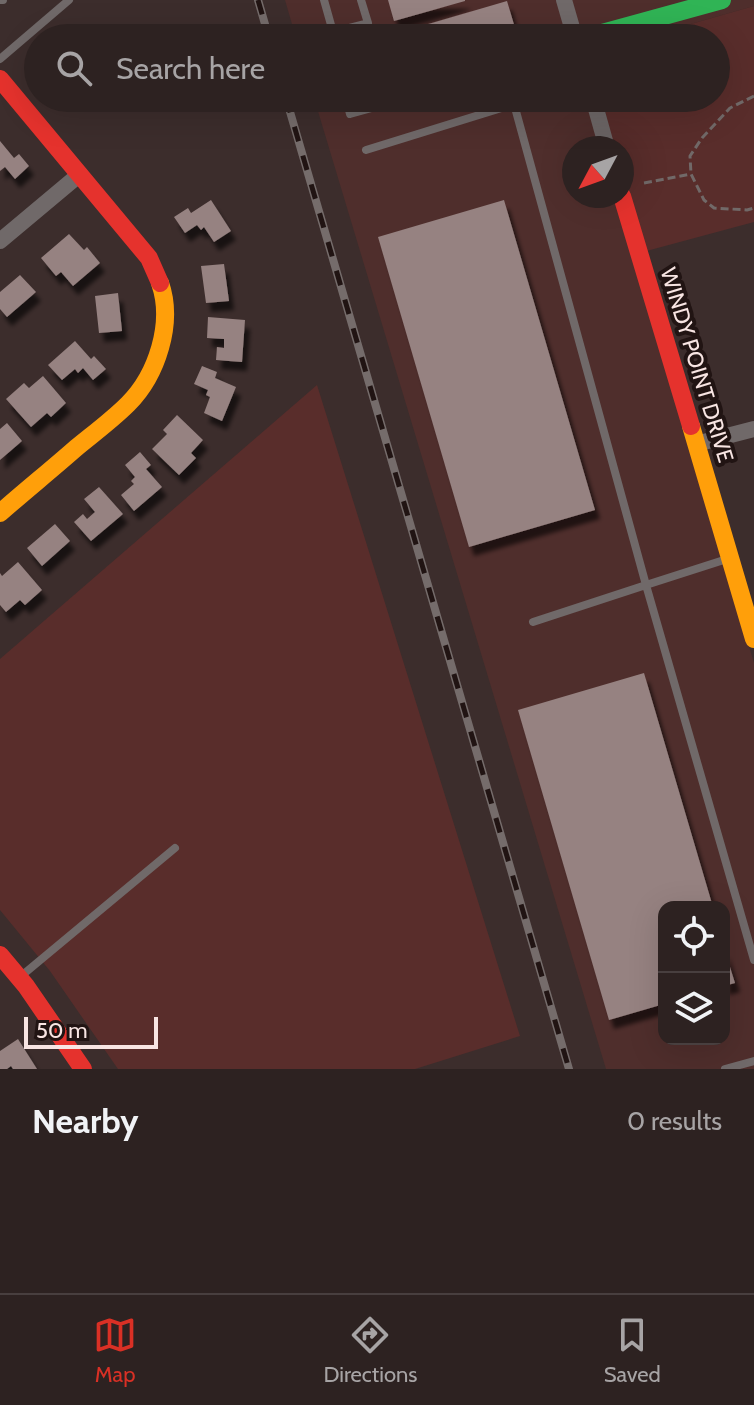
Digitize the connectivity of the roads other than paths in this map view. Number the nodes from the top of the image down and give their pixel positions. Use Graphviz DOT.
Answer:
graph roads {
  1 [pos="69,0"];
  2 [pos="324,0"];
  3 [pos="361,0"];
  4 [pos="564,0"];
  5 [pos="722,0"];
  6 [pos="41,24"];
  7 [pos="331,24"];
  8 [pos="364,24"];
  9 [pos="571,24"];
  10 [pos="635,24"];
  11 [pos="24,38"];
  12 [pos="0,59"];
  13 [pos="0,79"];
  14 [pos="24,108"];
  15 [pos="28,112"];
  16 [pos="488,112"];
  17 [pos="516,112"];
  18 [pos="597,112"];
  19 [pos="604,136"];
  20 [pos="366,150"];
  21 [pos="80,174"];
  22 [pos="626,208"];
  23 [pos="0,241"];
  24 [pos="754,429"];
  25 [pos="696,444"];
  26 [pos="0,513"];
  27 [pos="730,558"];
  28 [pos="646,585"];
  29 [pos="533,622"];
  30 [pos="754,639"];
  31 [pos="175,848"];
  32 [pos="0,955"];
  33 [pos="754,960"];
  34 [pos="19,978"];
  35 [pos="754,1061"];
  36 [pos="83,1069"];
  37 [pos="725,1069"];
  1 -- 6 [label="lane"];
  2 -- 7 [label="lane"];
  3 -- 8 [label="lane"];
  4 -- 9 [label="street"];
  5 -- 10 [label="street"];
  11 -- 12 [label="lane"];
  13 -- 14 [label="street"];
  15 -- 21 [label="street"];
  16 -- 20 [label="lane"];
  17 -- 28 [label="lane"];
  18 -- 19 [label="street"];
  21 -- 23 [label="street"];
  21 -- 26 [label="street"];
  22 -- 25 [label="street, WINDY POINT DRIVE"];
  24 -- 25 [label="street"];
  25 -- 27 [label="street, WINDY POINT DRIVE"];
  27 -- 28 [label="lane"];
  27 -- 30 [label="street, WINDY POINT DRIVE"];
  28 -- 29 [label="lane"];
  28 -- 33 [label="lane"];
  31 -- 34 [label="lane"];
  32 -- 34 [label="street"];
  34 -- 36 [label="street"];
  35 -- 37 [label="lane"];
}
